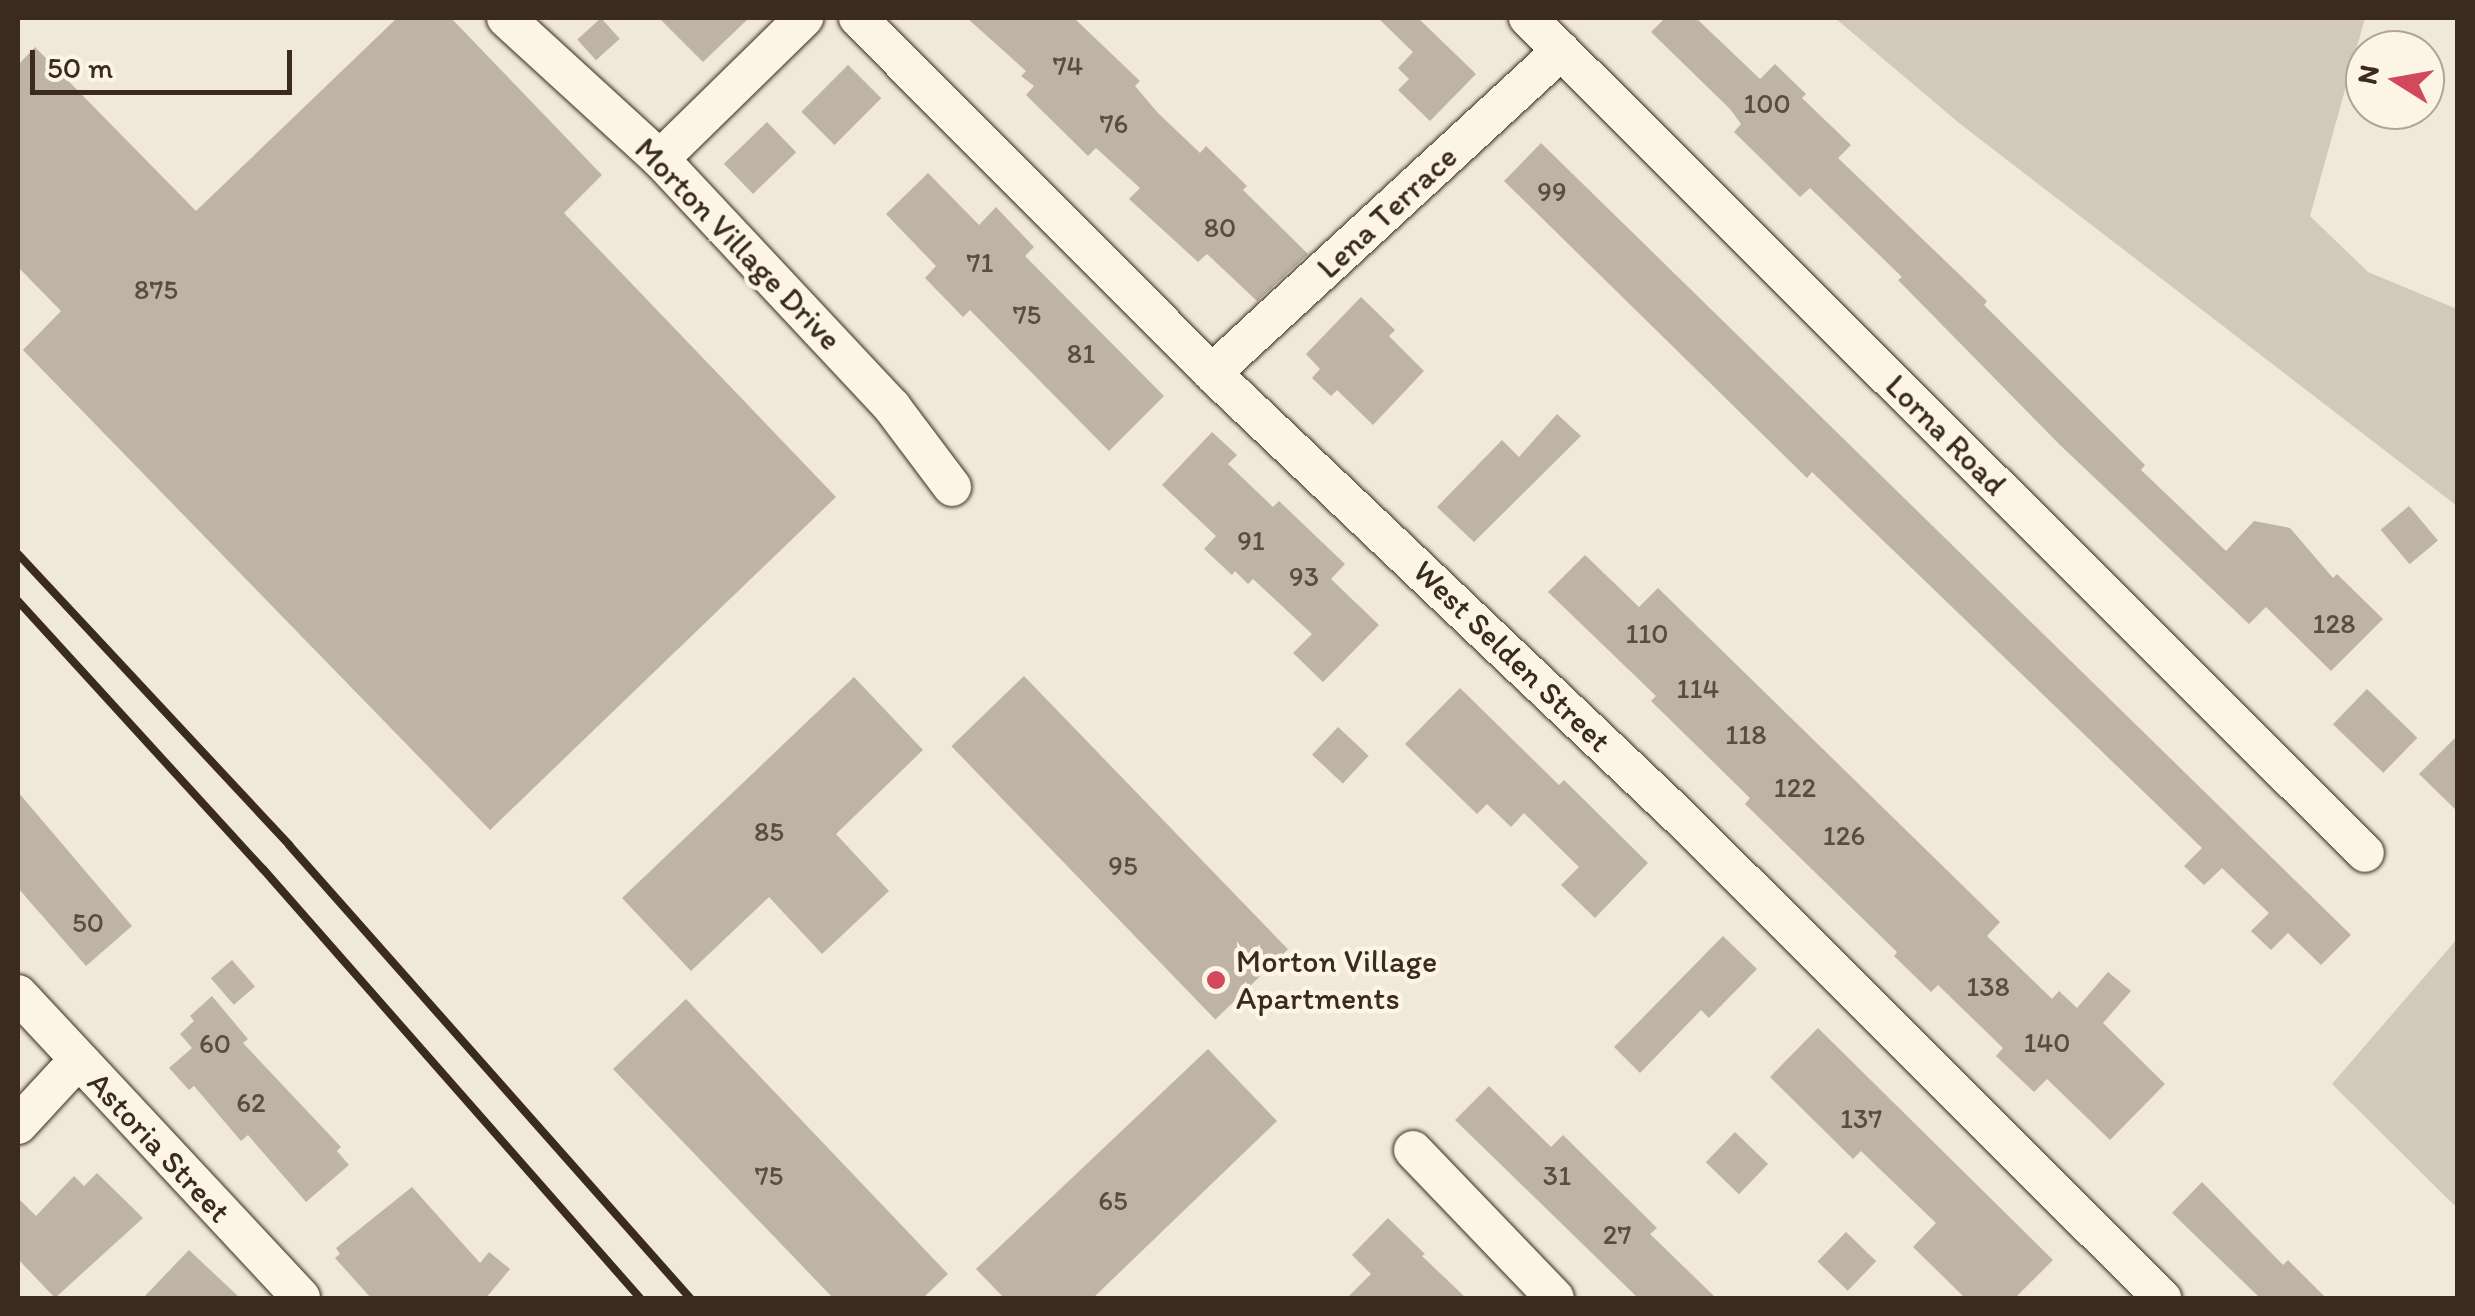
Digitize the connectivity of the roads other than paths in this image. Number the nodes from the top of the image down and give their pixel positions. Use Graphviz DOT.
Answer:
graph roads {
  1 [pos="506,18"];
  2 [pos="804,18"];
  3 [pos="858,18"];
  4 [pos="1528,18"];
  5 [pos="1561,50"];
  6 [pos="660,159"];
  7 [pos="1212,373"];
  8 [pos="952,487"];
  9 [pos="2365,853"];
  10 [pos="18,994"];
  11 [pos="78,1060"];
  12 [pos="18,1125"];
  13 [pos="1413,1150"];
  14 [pos="301,1298"];
  15 [pos="1555,1298"];
  16 [pos="2162,1298"];
  1 -- 6 [label="street, Morton Village Drive"];
  2 -- 6 [label="street"];
  3 -- 7 [label="street, West Selden Street"];
  4 -- 5 [label="street, Lorna Road"];
  5 -- 7 [label="street, Lena Terrace"];
  5 -- 9 [label="street, Lorna Road"];
  6 -- 8 [label="street, Morton Village Drive"];
  7 -- 16 [label="street, West Selden Street"];
  10 -- 11 [label="street, Astoria Street"];
  11 -- 12 [label="street"];
  11 -- 14 [label="street, Astoria Street"];
  13 -- 15 [label="street"];
}
